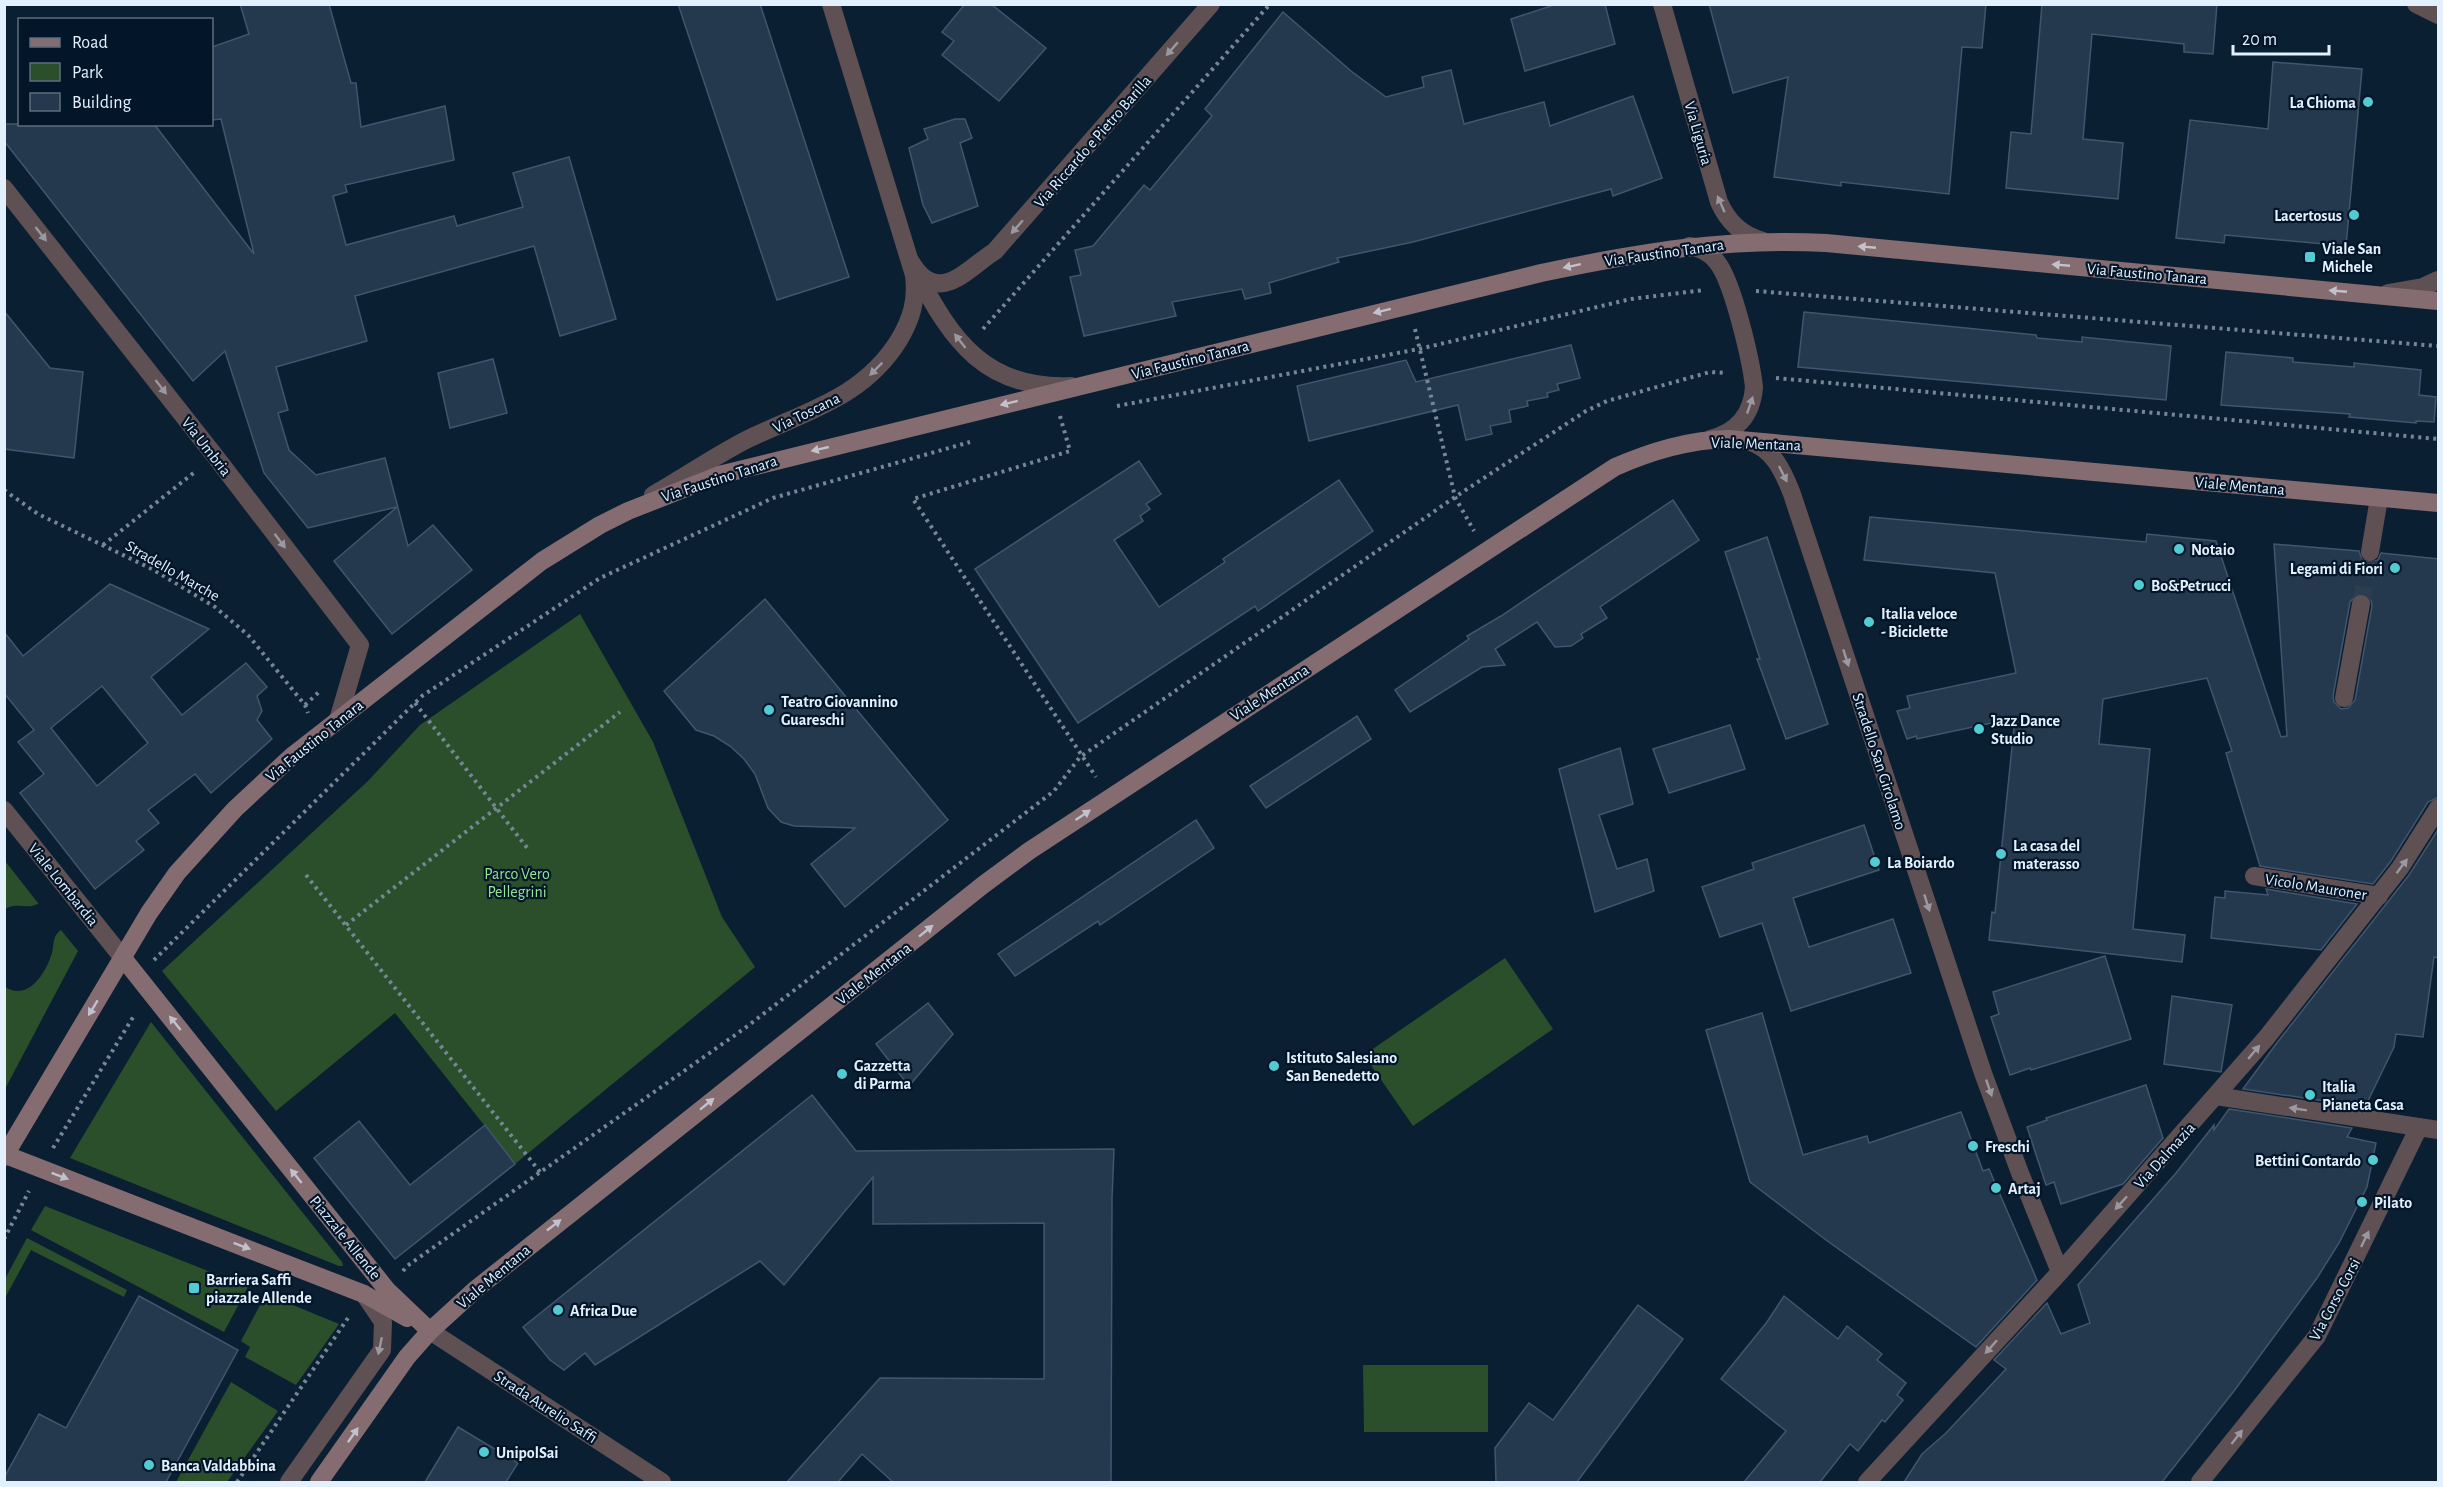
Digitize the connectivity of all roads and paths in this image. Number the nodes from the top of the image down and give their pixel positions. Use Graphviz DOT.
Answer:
graph roads {
  1 [pos="831,4"];
  2 [pos="1211,4"];
  3 [pos="1270,4"];
  4 [pos="1662,4"];
  5 [pos="2416,4"];
  6 [pos="2439,15"];
  7 [pos="4,188"];
  8 [pos="1763,241"];
  9 [pos="1679,247"];
  10 [pos="910,260"];
  11 [pos="967,273"];
  12 [pos="2439,280"];
  13 [pos="1731,289"];
  14 [pos="2377,295"];
  15 [pos="2439,301"];
  16 [pos="933,302"];
  17 [pos="1410,305"];
  18 [pos="981,332"];
  19 [pos="899,340"];
  20 [pos="2439,346"];
  21 [pos="1419,350"];
  22 [pos="1752,376"];
  23 [pos="1089,384"];
  24 [pos="1046,394"];
  25 [pos="1107,408"];
  26 [pos="1072,414"];
  27 [pos="1060,416"];
  28 [pos="2439,439"];
  29 [pos="978,440"];
  30 [pos="1708,440"];
  31 [pos="1740,440"];
  32 [pos="215,456"];
  33 [pos="4,490"];
  34 [pos="1455,497"];
  35 [pos="2379,498"];
  36 [pos="2439,503"];
  37 [pos="628,511"];
  38 [pos="103,544"];
  39 [pos="1485,551"];
  40 [pos="2370,552"];
  41 [pos="2361,604"];
  42 [pos="2344,698"];
  43 [pos="415,703"];
  44 [pos="620,712"];
  45 [pos="338,720"];
  46 [pos="318,735"];
  47 [pos="1080,757"];
  48 [pos="1110,797"];
  49 [pos="497,807"];
  50 [pos="2439,808"];
  51 [pos="4,810"];
  52 [pos="528,849"];
  53 [pos="306,874"];
  54 [pos="2254,876"];
  55 [pos="2379,896"];
  56 [pos="346,925"];
  57 [pos="123,958"];
  58 [pos="150,991"];
  59 [pos="2216,1096"];
  60 [pos="2419,1128"];
  61 [pos="2439,1130"];
  62 [pos="5,1156"];
  63 [pos="40,1168"];
  64 [pos="540,1172"];
  65 [pos="4,1239"];
  66 [pos="2060,1272"];
  67 [pos="387,1290"];
  68 [pos="364,1294"];
  69 [pos="430,1331"];
  70 [pos="237,1482"];
  71 [pos="289,1482"];
  72 [pos="319,1482"];
  73 [pos="662,1482"];
  74 [pos="1868,1482"];
  75 [pos="2200,1482"];
  1 -- 10 [label="street, Via Toscana"];
  2 -- 11 [label="street, Via Riccardo e Pietro Barilla, one-way"];
  3 -- 18 [label="path"];
  8 -- 4 [label="street, Via Liguria, one-way"];
  5 -- 6 [label="street"];
  7 -- 32 [label="street, Via Umbria, one-way"];
  8 -- 9 [label="main road, Via Faustino Tanara"];
  14 -- 8 [label="main road, Via Faustino Tanara, one-way"];
  9 -- 13 [label="street"];
  9 -- 17 [label="main road, Via Faustino Tanara, one-way"];
  10 -- 11 [label="street, Via Riccardo e Pietro Barilla"];
  10 -- 16 [label="street, Via Toscana"];
  10 -- 19 [label="street, Via Toscana"];
  11 -- 16 [label="street, Via Riccardo e Pietro Barilla"];
  12 -- 14 [label="street"];
  13 -- 20 [label="path"];
  13 -- 21 [label="path"];
  13 -- 22 [label="street"];
  14 -- 15 [label="main road, Via Faustino Tanara"];
  16 -- 19 [label="street, Via Riccardo e Pietro Barilla"];
  23 -- 16 [label="street, Via Toscana, one-way"];
  17 -- 21 [label="path"];
  17 -- 23 [label="main road, Via Faustino Tanara, one-way"];
  19 -- 37 [label="street, Via Toscana, one-way"];
  21 -- 25 [label="path"];
  21 -- 34 [label="path"];
  22 -- 28 [label="path"];
  30 -- 22 [label="street, one-way"];
  22 -- 34 [label="path"];
  23 -- 24 [label="main road, Via Faustino Tanara"];
  24 -- 27 [label="path"];
  24 -- 27 [label="path"];
  24 -- 37 [label="main road, Via Faustino Tanara, one-way"];
  26 -- 27 [label="path"];
  27 -- 47 [label="path"];
  29 -- 43 [label="path"];
  30 -- 31 [label="main road, Viale Mentana"];
  30 -- 39 [label="main road, Viale Mentana"];
  31 -- 35 [label="main road, Viale Mentana"];
  31 -- 66 [label="street, Stradello San Girolamo, one-way"];
  32 -- 38 [label="path"];
  32 -- 45 [label="street, Via Umbria, one-way"];
  33 -- 38 [label="path, Stradello Marche"];
  34 -- 39 [label="path"];
  34 -- 47 [label="path"];
  35 -- 36 [label="main road, Viale Mentana"];
  35 -- 40 [label="street"];
  37 -- 45 [label="main road, Via Faustino Tanara"];
  38 -- 46 [label="path, Stradello Marche"];
  39 -- 48 [label="main road, Viale Mentana"];
  41 -- 42 [label="street"];
  43 -- 49 [label="path"];
  43 -- 58 [label="path"];
  44 -- 49 [label="path"];
  45 -- 46 [label="main road, Via Faustino Tanara"];
  46 -- 57 [label="main road, Via Faustino Tanara"];
  47 -- 48 [label="path"];
  47 -- 64 [label="path"];
  69 -- 48 [label="main road, Viale Mentana, one-way"];
  49 -- 52 [label="path"];
  49 -- 56 [label="path"];
  55 -- 50 [label="street, Via Dalmazia, one-way"];
  51 -- 57 [label="street, Viale Lombardia"];
  53 -- 56 [label="path"];
  54 -- 55 [label="street, Vicolo Mauroner"];
  59 -- 55 [label="street, Via Dalmazia, one-way"];
  56 -- 64 [label="path"];
  57 -- 58 [label="main road, Piazzale Allende"];
  57 -- 62 [label="main road, Piazzale Allende, one-way"];
  58 -- 63 [label="path"];
  67 -- 58 [label="main road, Piazzale Allende, one-way"];
  60 -- 59 [label="street, one-way"];
  59 -- 66 [label="street, Via Dalmazia, one-way"];
  60 -- 61 [label="street"];
  75 -- 60 [label="street, Via Corso Corsi, one-way"];
  62 -- 63 [label="main road, Piazzale Allende"];
  63 -- 65 [label="path"];
  63 -- 68 [label="main road, Piazzale Allende, one-way"];
  64 -- 67 [label="path"];
  66 -- 74 [label="street, Via Dalmazia, one-way"];
  67 -- 69 [label="main road, Piazzale Allende"];
  68 -- 69 [label="main road, Piazzale Allende"];
  68 -- 70 [label="path"];
  68 -- 71 [label="street, one-way"];
  72 -- 69 [label="main road, Viale Mentana, one-way"];
  69 -- 73 [label="street, Strada Aurelio Saffi"];
}
